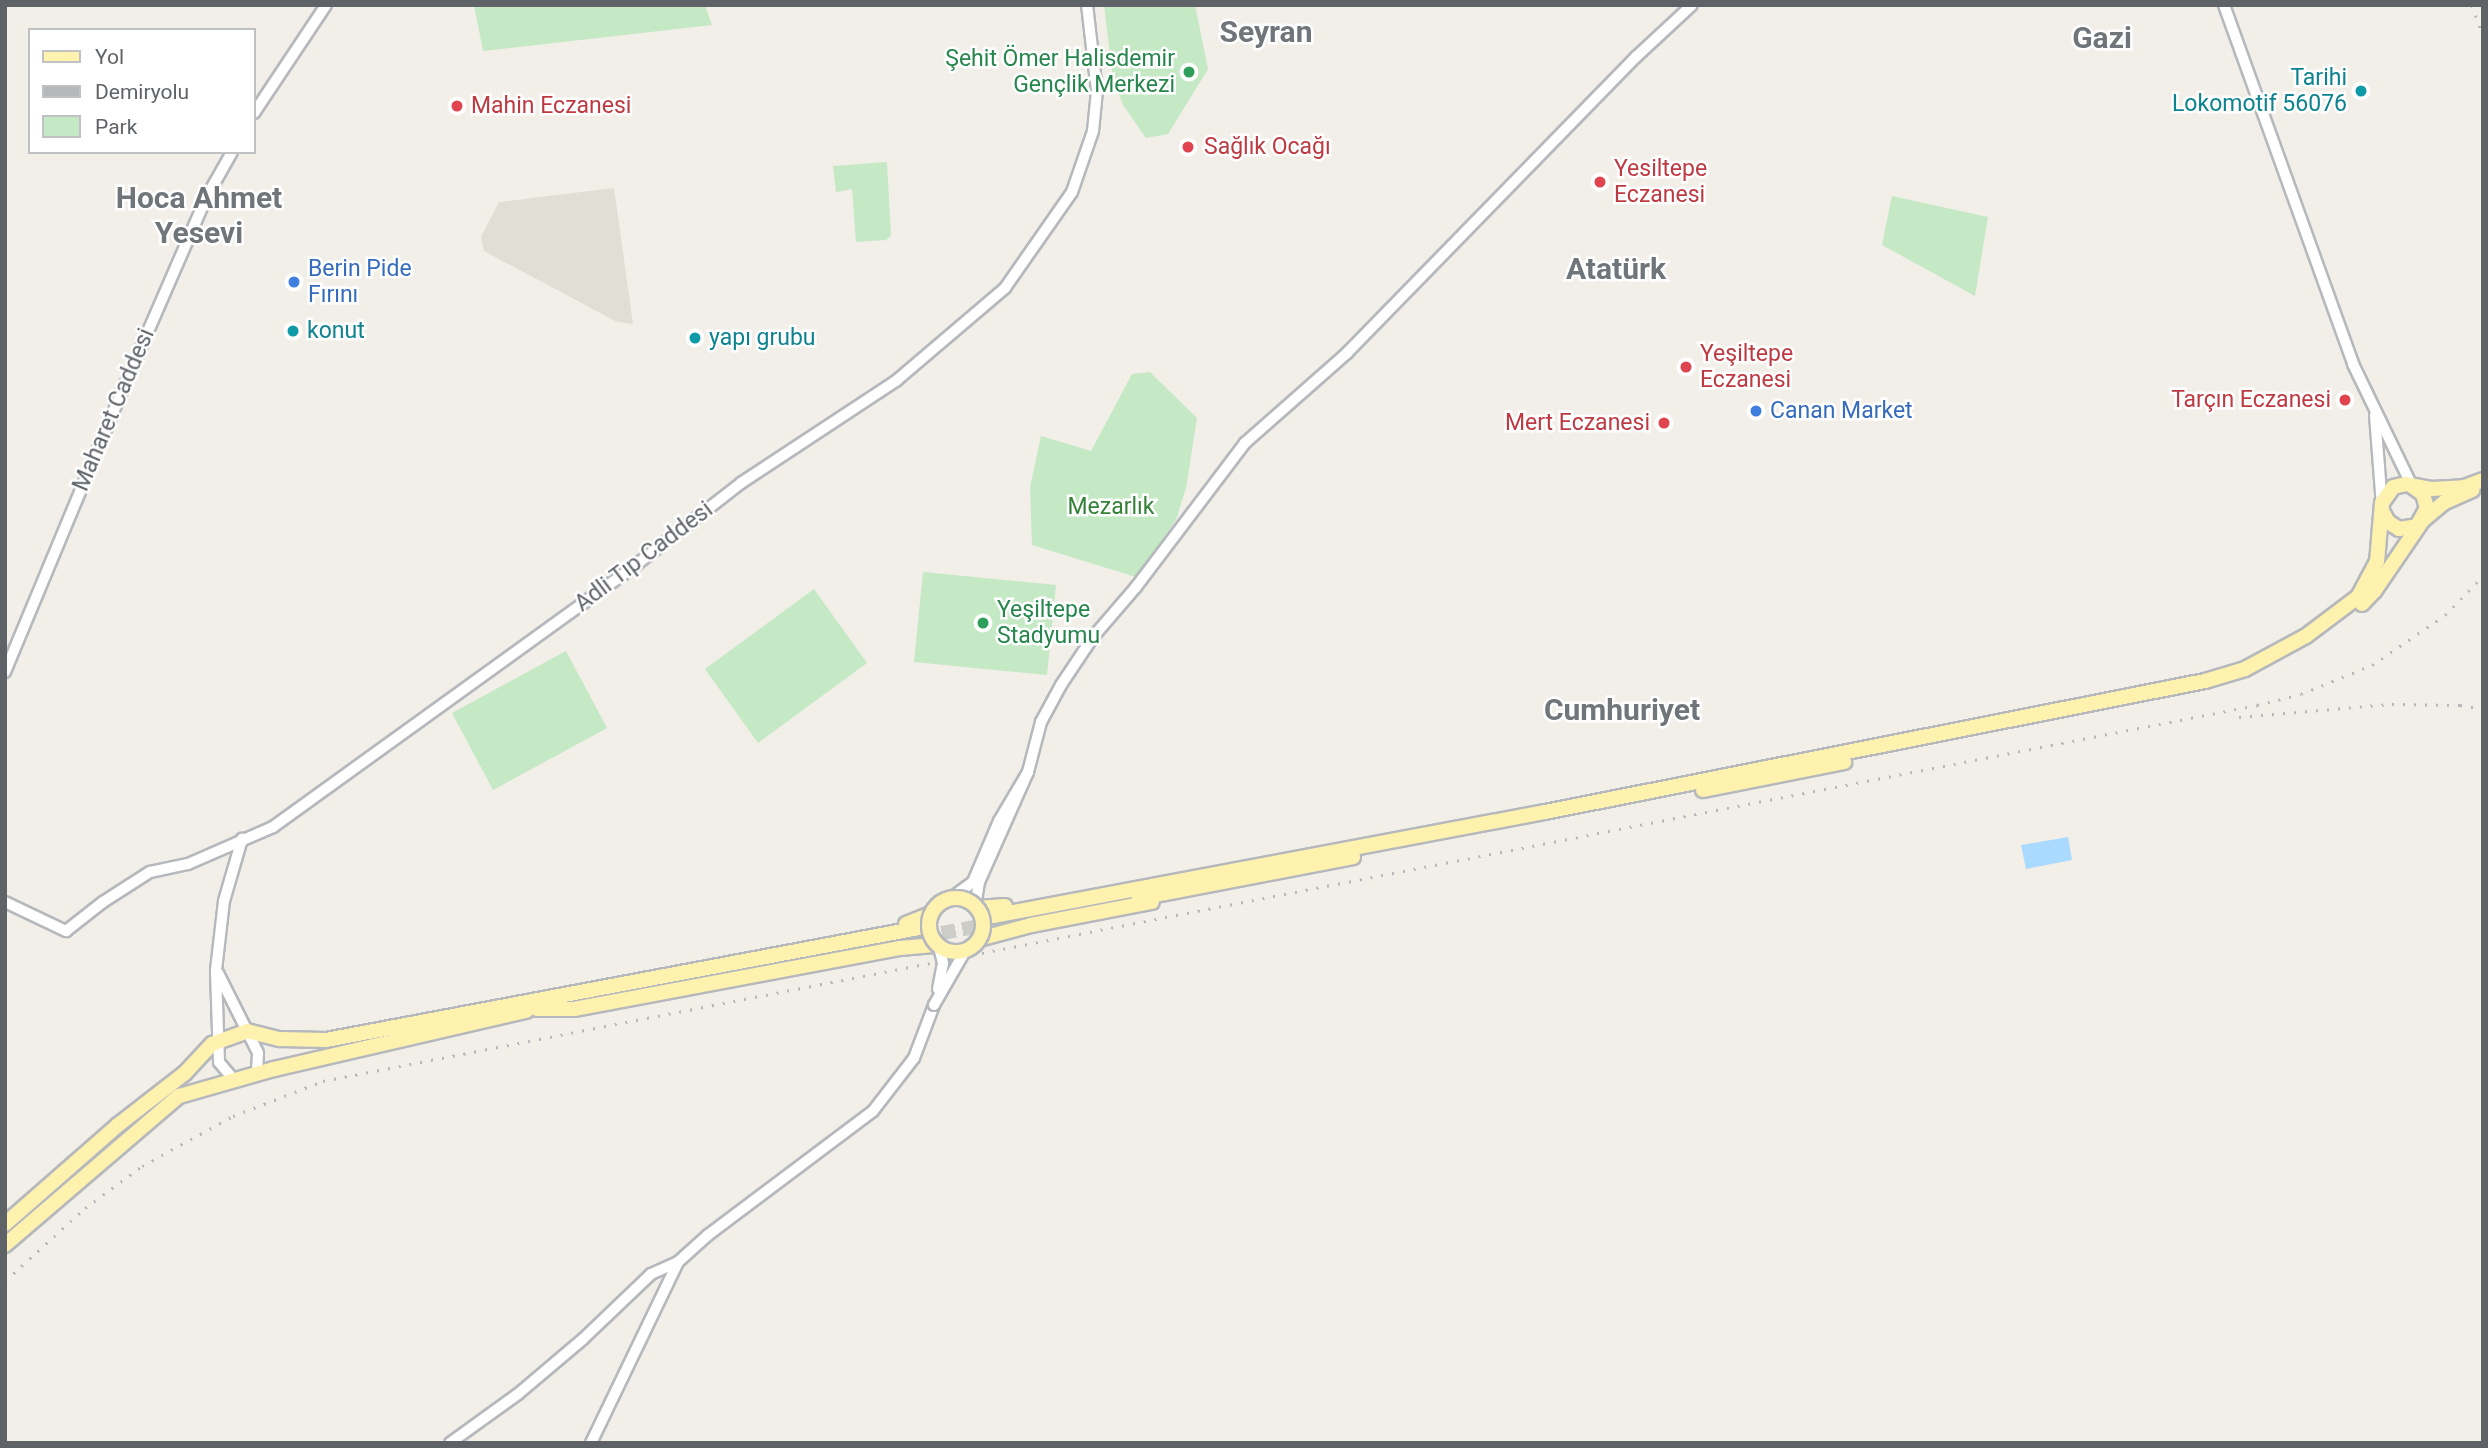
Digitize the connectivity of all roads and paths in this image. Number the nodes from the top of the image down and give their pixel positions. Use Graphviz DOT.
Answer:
graph roads {
  1 [pos="326,5"];
  2 [pos="1087,5"];
  3 [pos="1692,5"];
  4 [pos="2224,5"];
  5 [pos="256,110"];
  6 [pos="231,154"];
  7 [pos="2374,409"];
  8 [pos="2483,480"];
  9 [pos="2412,486"];
  10 [pos="2483,486"];
  11 [pos="2464,490"];
  12 [pos="2382,510"];
  13 [pos="2423,521"];
  14 [pos="5,672"];
  15 [pos="242,839"];
  16 [pos="994,840"];
  17 [pos="1256,871"];
  18 [pos="951,898"];
  19 [pos="5,902"];
  20 [pos="976,907"];
  21 [pos="931,914"];
  22 [pos="994,920"];
  23 [pos="920,932"];
  24 [pos="979,939"];
  25 [pos="938,946"];
  26 [pos="965,951"];
  27 [pos="216,971"];
  28 [pos="536,1005"];
  29 [pos="934,1005"];
  30 [pos="247,1031"];
  31 [pos="216,1043"];
  32 [pos="257,1073"];
  33 [pos="234,1080"];
  34 [pos="5,1224"];
  35 [pos="5,1245"];
  36 [pos="678,1262"];
  37 [pos="450,1443"];
  38 [pos="591,1443"];
  1 -- 5 [label="street"];
  2 -- 15 [label="street, Adli Tıp Caddesi"];
  3 -- 16 [label="street"];
  4 -- 7 [label="street"];
  6 -- 14 [label="street, Maharet Caddesi"];
  7 -- 9 [label="street"];
  7 -- 12 [label="street"];
  8 -- 11 [label="main road"];
  9 -- 11 [label="main road"];
  9 -- 12 [label="main road"];
  9 -- 13 [label="main road"];
  10 -- 11 [label="main road"];
  11 -- 13 [label="main road"];
  12 -- 13 [label="main road"];
  12 -- 17 [label="main road"];
  13 -- 17 [label="main road"];
  15 -- 19 [label="street, Adli Tıp Caddesi"];
  15 -- 27 [label="street"];
  16 -- 18 [label="street"];
  16 -- 20 [label="street"];
  17 -- 20 [label="main road"];
  17 -- 22 [label="main road"];
  17 -- 24 [label="main road"];
  18 -- 20 [label="main road, bridge"];
  18 -- 21 [label="main road, bridge"];
  20 -- 24 [label="main road, bridge"];
  21 -- 25 [label="main road, bridge"];
  21 -- 28 [label="main road"];
  23 -- 28 [label="main road"];
  24 -- 26 [label="main road, bridge"];
  25 -- 26 [label="main road, bridge"];
  25 -- 28 [label="main road"];
  25 -- 29 [label="street, bridge"];
  26 -- 29 [label="street, bridge"];
  27 -- 30 [label="street"];
  27 -- 31 [label="street"];
  28 -- 30 [label="main road"];
  28 -- 32 [label="main road"];
  29 -- 36 [label="street"];
  30 -- 31 [label="main road"];
  30 -- 32 [label="street"];
  31 -- 33 [label="street"];
  31 -- 34 [label="main road"];
  32 -- 33 [label="main road"];
  33 -- 35 [label="main road"];
  36 -- 37 [label="street"];
  36 -- 38 [label="street"];
}
